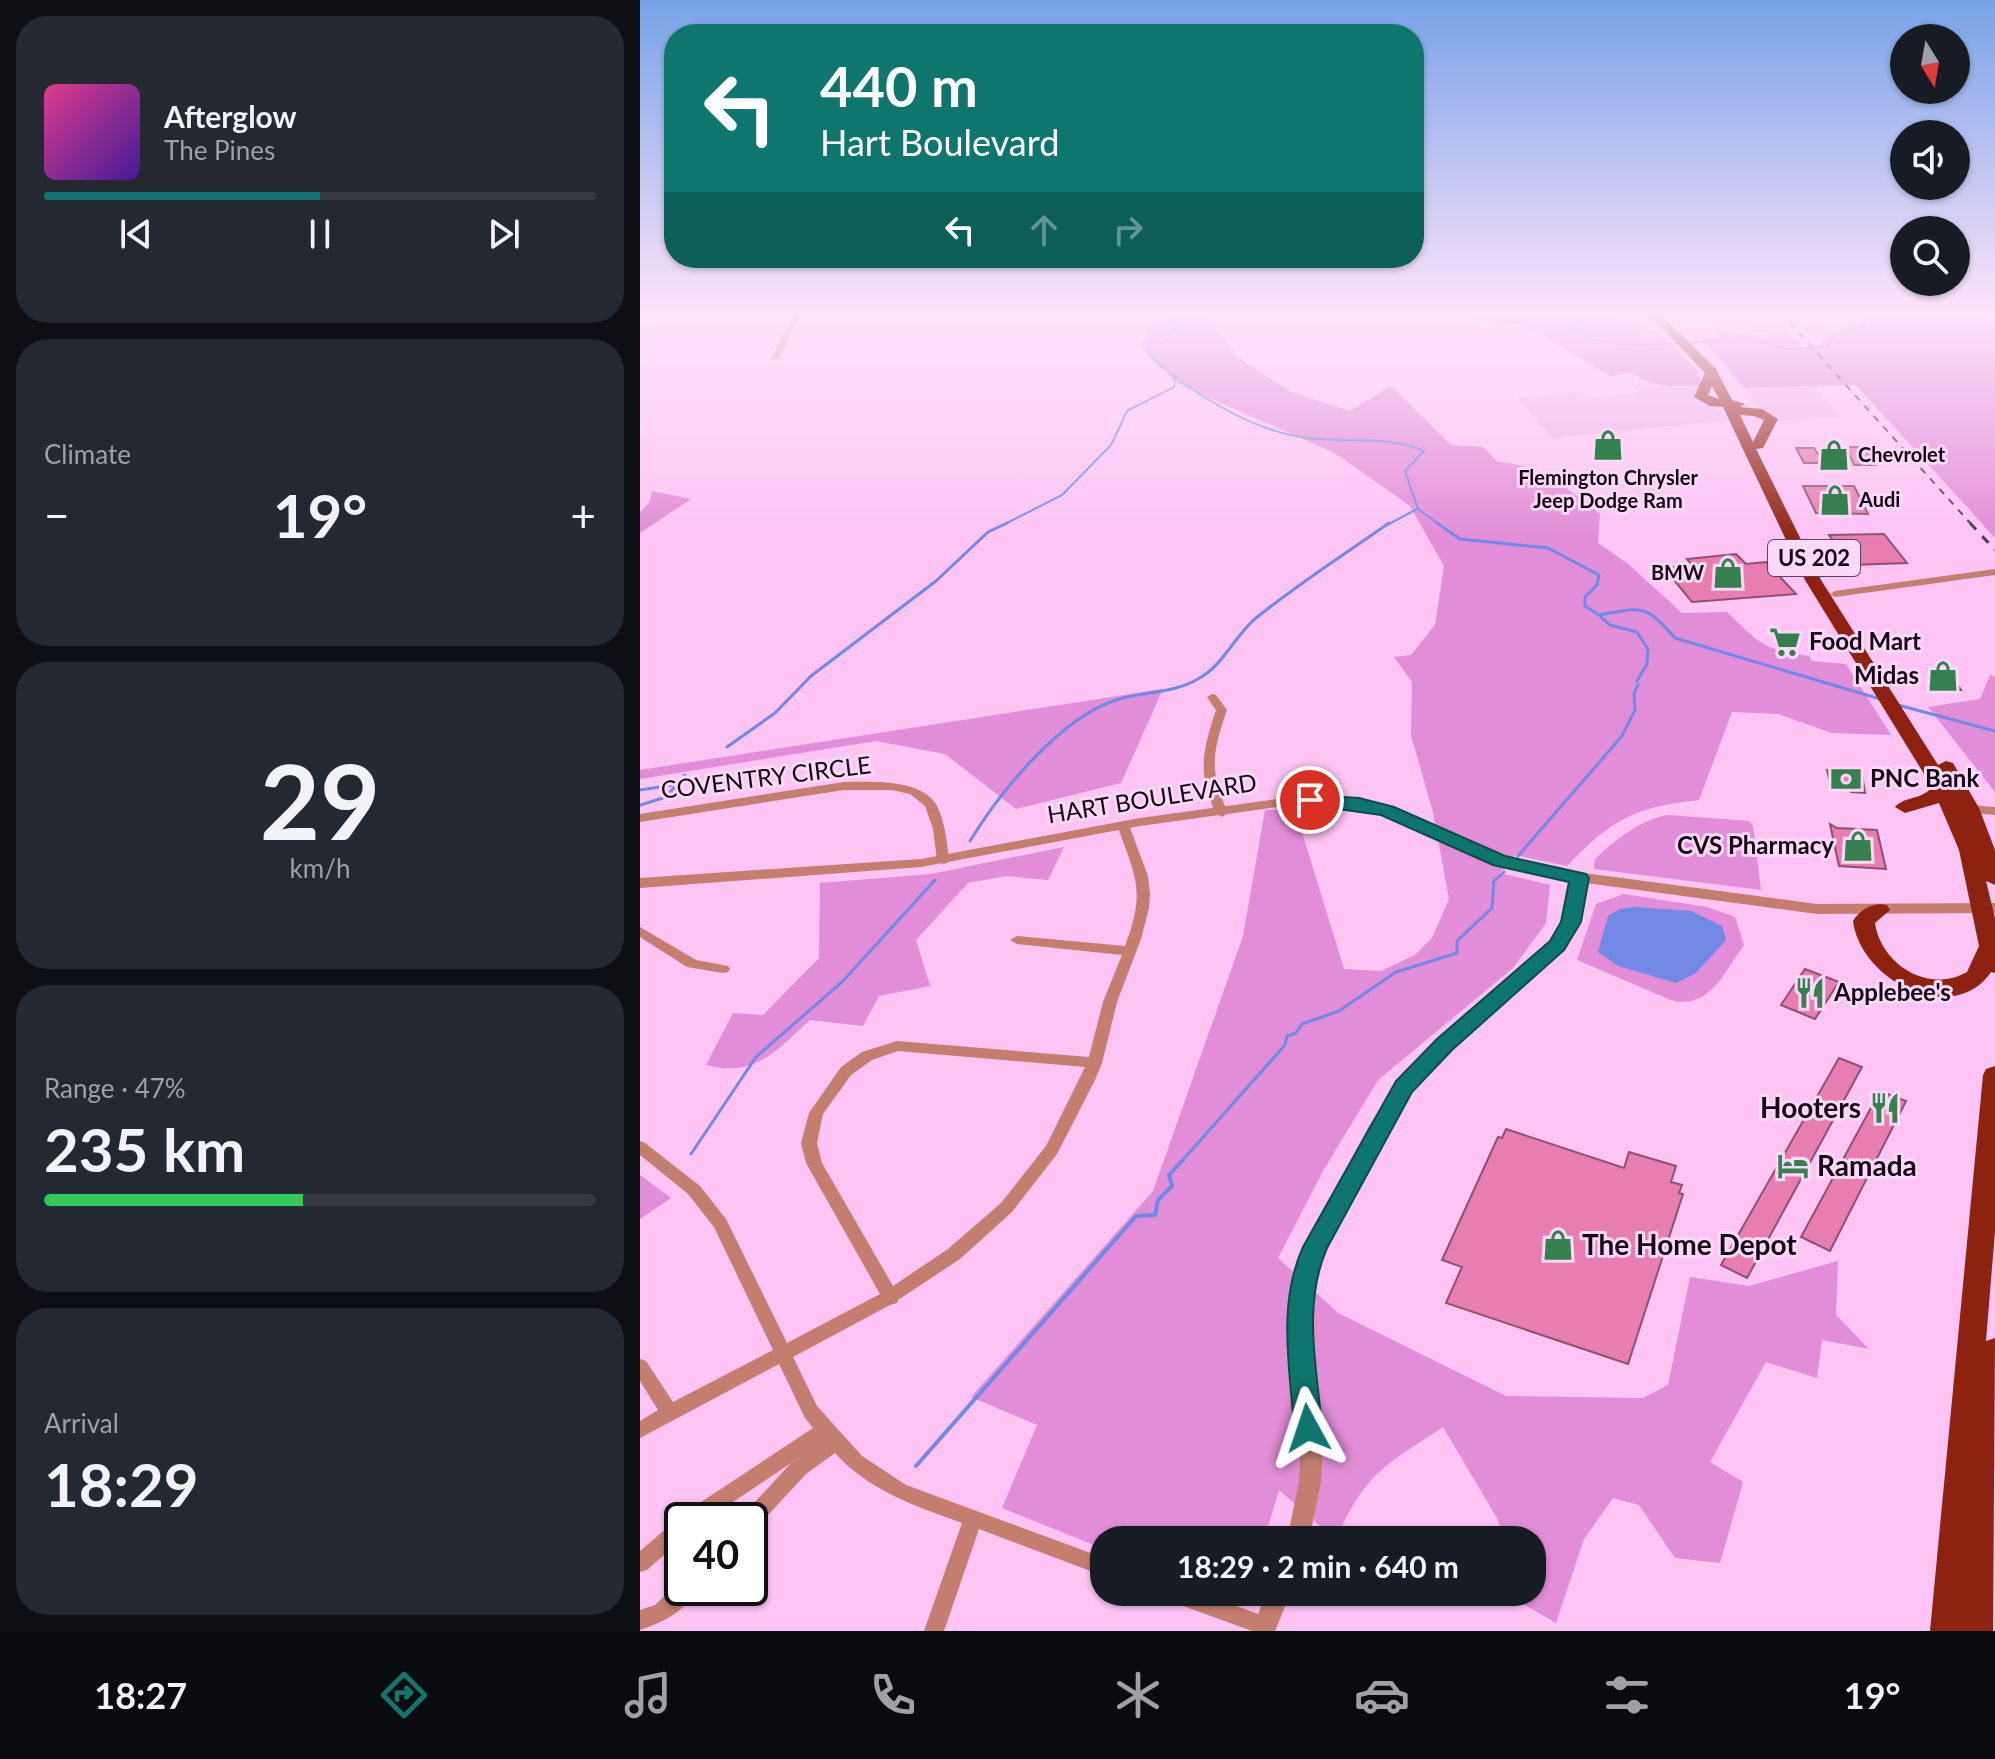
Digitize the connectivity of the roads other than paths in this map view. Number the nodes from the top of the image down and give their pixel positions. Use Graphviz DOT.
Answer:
graph roads {
  1 [pos="1705,388"];
  2 [pos="1722,388"];
  3 [pos="1727,388"];
  4 [pos="1735,408"];
  5 [pos="1995,572"];
  6 [pos="1835,594"];
  7 [pos="1894,695"];
  8 [pos="1212,697"];
  9 [pos="1908,718"];
  10 [pos="1942,787"];
  11 [pos="1905,807"];
  12 [pos="1961,808"];
  13 [pos="1995,811"];
  14 [pos="1222,813"];
  15 [pos="640,818"];
  16 [pos="1123,825"];
  17 [pos="943,860"];
  18 [pos="1579,878"];
  19 [pos="1995,878"];
  20 [pos="640,884"];
  21 [pos="1990,908"];
  22 [pos="1879,910"];
  23 [pos="640,931"];
  24 [pos="1017,940"];
  25 [pos="1128,951"];
  26 [pos="1993,955"];
  27 [pos="723,969"];
  28 [pos="1095,1063"];
  29 [pos="1995,1075"];
  30 [pos="640,1147"];
  31 [pos="891,1298"];
  32 [pos="1995,1350"];
  33 [pos="785,1354"];
  34 [pos="640,1366"];
  35 [pos="669,1412"];
  36 [pos="640,1430"];
  37 [pos="830,1437"];
  38 [pos="720,1502"];
  39 [pos="768,1502"];
  40 [pos="973,1519"];
  41 [pos="1301,1526"];
  42 [pos="664,1542"];
  43 [pos="1090,1562"];
  44 [pos="640,1563"];
  45 [pos="1987,1579"];
  46 [pos="668,1606"];
  47 [pos="1206,1606"];
  48 [pos="1273,1606"];
  49 [pos="640,1620"];
  50 [pos="1264,1629"];
  51 [pos="934,1631"];
  52 [pos="1947,1631"];
  53 [pos="1976,1631"];
  1 -- 4 [label="highway"];
  2 -- 4 [label="highway, US 202"];
  3 -- 4 [label="highway, US 202"];
  4 -- 6 [label="highway, US 202"];
  4 -- 7 [label="highway, US 202"];
  5 -- 6 [label="street"];
  6 -- 7 [label="highway, US 202"];
  7 -- 9 [label="highway, US 202"];
  8 -- 14 [label="street"];
  9 -- 10 [label="highway, US 202"];
  9 -- 12 [label="highway, US 202"];
  10 -- 11 [label="highway"];
  10 -- 12 [label="highway, US 202"];
  12 -- 13 [label="street"];
  12 -- 19 [label="highway, US 202"];
  12 -- 21 [label="highway, US 202"];
  14 -- 16 [label="street, HART BOULEVARD"];
  14 -- 18 [label="street, HART BOULEVARD"];
  15 -- 17 [label="street, COVENTRY CIRCLE"];
  16 -- 17 [label="street, HART BOULEVARD"];
  16 -- 25 [label="street"];
  17 -- 20 [label="street, HART BOULEVARD"];
  18 -- 22 [label="street, HART BOULEVARD"];
  18 -- 41 [label="street"];
  21 -- 22 [label="street, HART BOULEVARD"];
  21 -- 26 [label="highway, US 202"];
  22 -- 26 [label="highway"];
  23 -- 27 [label="street"];
  24 -- 25 [label="street"];
  25 -- 28 [label="street"];
  28 -- 31 [label="street"];
  28 -- 31 [label="street"];
  29 -- 52 [label="highway"];
  30 -- 33 [label="street"];
  31 -- 33 [label="street"];
  32 -- 45 [label="highway"];
  33 -- 35 [label="street"];
  33 -- 37 [label="street"];
  34 -- 35 [label="street"];
  35 -- 36 [label="street"];
  37 -- 38 [label="street"];
  37 -- 39 [label="street"];
  37 -- 40 [label="street"];
  40 -- 43 [label="street"];
  40 -- 51 [label="street"];
  42 -- 44 [label="street"];
  45 -- 53 [label="highway"];
  46 -- 49 [label="street"];
  47 -- 50 [label="street"];
  48 -- 50 [label="street"];
}
